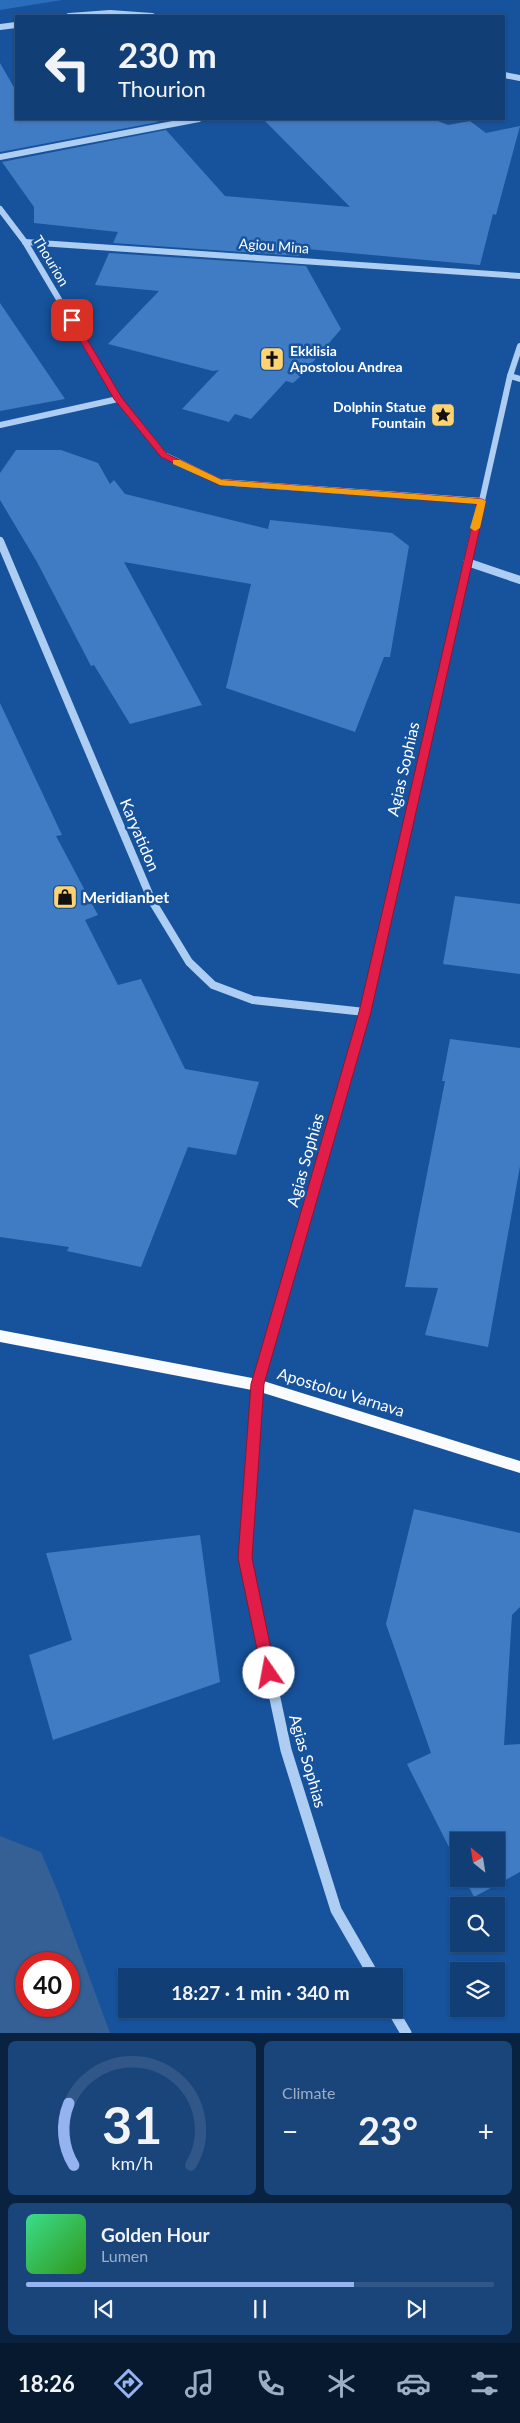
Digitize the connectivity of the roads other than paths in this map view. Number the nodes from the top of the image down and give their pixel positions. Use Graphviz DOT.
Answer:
graph roads {
  1 [pos="77,15"];
  2 [pos="145,15"];
  3 [pos="15,25"];
  4 [pos="0,27"];
  5 [pos="505,75"];
  6 [pos="520,78"];
  7 [pos="194,120"];
  8 [pos="0,157"];
  9 [pos="0,209"];
  10 [pos="26,242"];
  11 [pos="520,276"];
  12 [pos="520,346"];
  13 [pos="510,376"];
  14 [pos="520,379"];
  15 [pos="118,399"];
  16 [pos="0,425"];
  17 [pos="482,501"];
  18 [pos="0,541"];
  19 [pos="467,562"];
  20 [pos="520,580"];
  21 [pos="365,1012"];
  22 [pos="0,1336"];
  23 [pos="257,1384"];
  24 [pos="520,1467"];
  25 [pos="369,1968"];
  26 [pos="397,2018"];
  27 [pos="406,2033"];
  1 -- 2 [label="street"];
  3 -- 4 [label="street"];
  5 -- 6 [label="street"];
  7 -- 8 [label="street"];
  9 -- 10 [label="street, Thourion"];
  10 -- 11 [label="street, Agiou Mina"];
  10 -- 15 [label="street, Thourion"];
  12 -- 13 [label="street, Agias Sophias"];
  13 -- 14 [label="street"];
  13 -- 17 [label="street, Agias Sophias"];
  15 -- 16 [label="street"];
  15 -- 17 [label="street, Thourion"];
  17 -- 19 [label="street, Agias Sophias"];
  18 -- 21 [label="street, Karyatidon"];
  19 -- 20 [label="street"];
  19 -- 21 [label="street, Agias Sophias"];
  21 -- 23 [label="street, Agias Sophias"];
  22 -- 23 [label="main road, Apostolou Varnava"];
  23 -- 24 [label="main road, Apostolou Varnava"];
  23 -- 25 [label="street, Agias Sophias"];
  26 -- 27 [label="street"];
}
